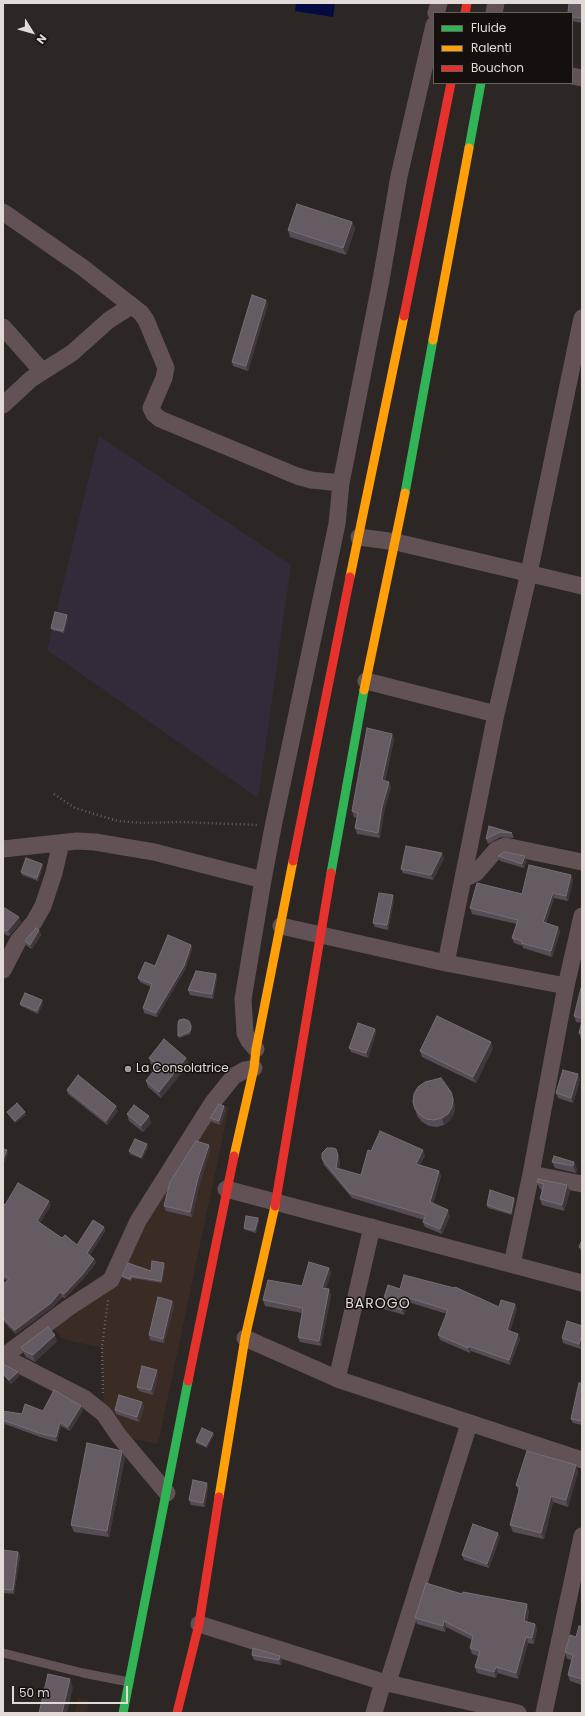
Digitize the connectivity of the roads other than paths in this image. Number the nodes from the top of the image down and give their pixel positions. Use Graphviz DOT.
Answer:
graph roads {
  1 [pos="433,29"];
  2 [pos="451,84"];
  3 [pos="481,84"];
  4 [pos="3,212"];
  5 [pos="130,306"];
  6 [pos="582,318"];
  7 [pos="3,327"];
  8 [pos="42,371"];
  9 [pos="3,405"];
  10 [pos="341,483"];
  11 [pos="359,537"];
  12 [pos="396,542"];
  13 [pos="529,573"];
  14 [pos="582,586"];
  15 [pos="366,682"];
  16 [pos="496,714"];
  17 [pos="61,844"];
  18 [pos="3,849"];
  19 [pos="582,862"];
  20 [pos="464,879"];
  21 [pos="263,880"];
  22 [pos="582,916"];
  23 [pos="281,926"];
  24 [pos="320,936"];
  25 [pos="446,963"];
  26 [pos="3,970"];
  27 [pos="566,986"];
  28 [pos="256,1049"];
  29 [pos="254,1068"];
  30 [pos="531,1174"];
  31 [pos="582,1184"];
  32 [pos="226,1189"];
  33 [pos="276,1202"];
  34 [pos="372,1228"];
  35 [pos="512,1264"];
  36 [pos="582,1284"];
  37 [pos="245,1338"];
  38 [pos="3,1356"];
  39 [pos="337,1379"];
  40 [pos="469,1424"];
  41 [pos="582,1460"];
  42 [pos="167,1493"];
  43 [pos="582,1536"];
  44 [pos="199,1624"];
  45 [pos="3,1653"];
  46 [pos="129,1682"];
  47 [pos="386,1682"];
  48 [pos="123,1713"];
  49 [pos="178,1713"];
  50 [pos="374,1713"];
  51 [pos="518,1713"];
  52 [pos="544,1713"];
  1 -- 10 [label="street"];
  2 -- 11 [label="main road"];
  3 -- 12 [label="main road"];
  4 -- 5 [label="street"];
  5 -- 8 [label="street"];
  5 -- 10 [label="street"];
  6 -- 13 [label="street"];
  7 -- 8 [label="street"];
  8 -- 9 [label="street"];
  10 -- 21 [label="street"];
  11 -- 12 [label="street"];
  11 -- 23 [label="main road"];
  12 -- 13 [label="street"];
  12 -- 15 [label="main road"];
  13 -- 14 [label="street"];
  13 -- 16 [label="street"];
  15 -- 16 [label="street"];
  15 -- 24 [label="main road"];
  16 -- 20 [label="street"];
  17 -- 18 [label="street"];
  17 -- 21 [label="street"];
  17 -- 26 [label="street"];
  19 -- 20 [label="street"];
  20 -- 25 [label="street"];
  21 -- 28 [label="street"];
  22 -- 27 [label="street"];
  23 -- 24 [label="street"];
  23 -- 28 [label="main road"];
  24 -- 25 [label="street"];
  24 -- 33 [label="main road"];
  25 -- 27 [label="street"];
  27 -- 30 [label="street"];
  28 -- 29 [label="main road"];
  29 -- 32 [label="main road"];
  29 -- 38 [label="street"];
  30 -- 31 [label="street"];
  30 -- 35 [label="street"];
  32 -- 33 [label="street"];
  32 -- 42 [label="main road"];
  33 -- 34 [label="street"];
  33 -- 37 [label="main road"];
  34 -- 35 [label="street"];
  34 -- 39 [label="street"];
  35 -- 36 [label="street"];
  37 -- 39 [label="street"];
  37 -- 44 [label="main road"];
  38 -- 42 [label="street"];
  39 -- 40 [label="street"];
  40 -- 41 [label="street"];
  40 -- 47 [label="street"];
  42 -- 46 [label="main road"];
  43 -- 52 [label="street"];
  44 -- 47 [label="street"];
  44 -- 49 [label="main road"];
  45 -- 46 [label="lane"];
  46 -- 48 [label="main road"];
  47 -- 50 [label="street"];
  47 -- 51 [label="street"];
}
